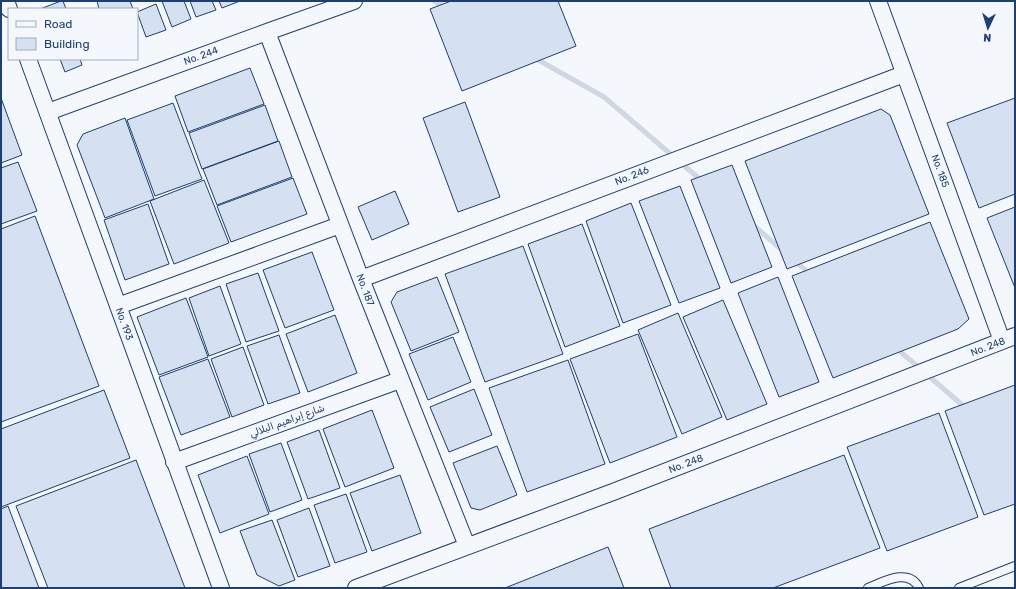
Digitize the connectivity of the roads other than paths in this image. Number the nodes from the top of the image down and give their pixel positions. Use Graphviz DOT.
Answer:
graph roads {
  1 [pos="354,1"];
  2 [pos="878,1"];
  3 [pos="267,32"];
  4 [pos="28,60"];
  5 [pos="904,74"];
  6 [pos="48,112"];
  7 [pos="340,225"];
  8 [pos="360,279"];
  9 [pos="118,306"];
  10 [pos="1008,339"];
  11 [pos="400,380"];
  12 [pos="174,462"];
  13 [pos="467,546"];
  14 [pos="1015,566"];
  15 [pos="221,588"];
  16 [pos="356,588"];
  17 [pos="868,588"];
  18 [pos="918,588"];
  19 [pos="958,588"];
  1 -- 3 [label="street, No. 244"];
  2 -- 5 [label="street, No. 185"];
  3 -- 6 [label="street, No. 244"];
  3 -- 7 [label="street, No. 187"];
  4 -- 6 [label="street, No. 193"];
  5 -- 8 [label="street, No. 246"];
  5 -- 10 [label="street, No. 185"];
  6 -- 9 [label="street, No. 193"];
  7 -- 8 [label="street, No. 187"];
  7 -- 9 [label="street"];
  8 -- 11 [label="street, No. 187"];
  9 -- 12 [label="street, No. 193"];
  10 -- 13 [label="street, No. 248"];
  11 -- 12 [label="street, شارع إبراهيم البلالي"];
  11 -- 13 [label="street, No. 187"];
  12 -- 15 [label="street, No. 193"];
  13 -- 16 [label="street, No. 248"];
  14 -- 19 [label="lane"];
  17 -- 18 [label="lane"];
}
